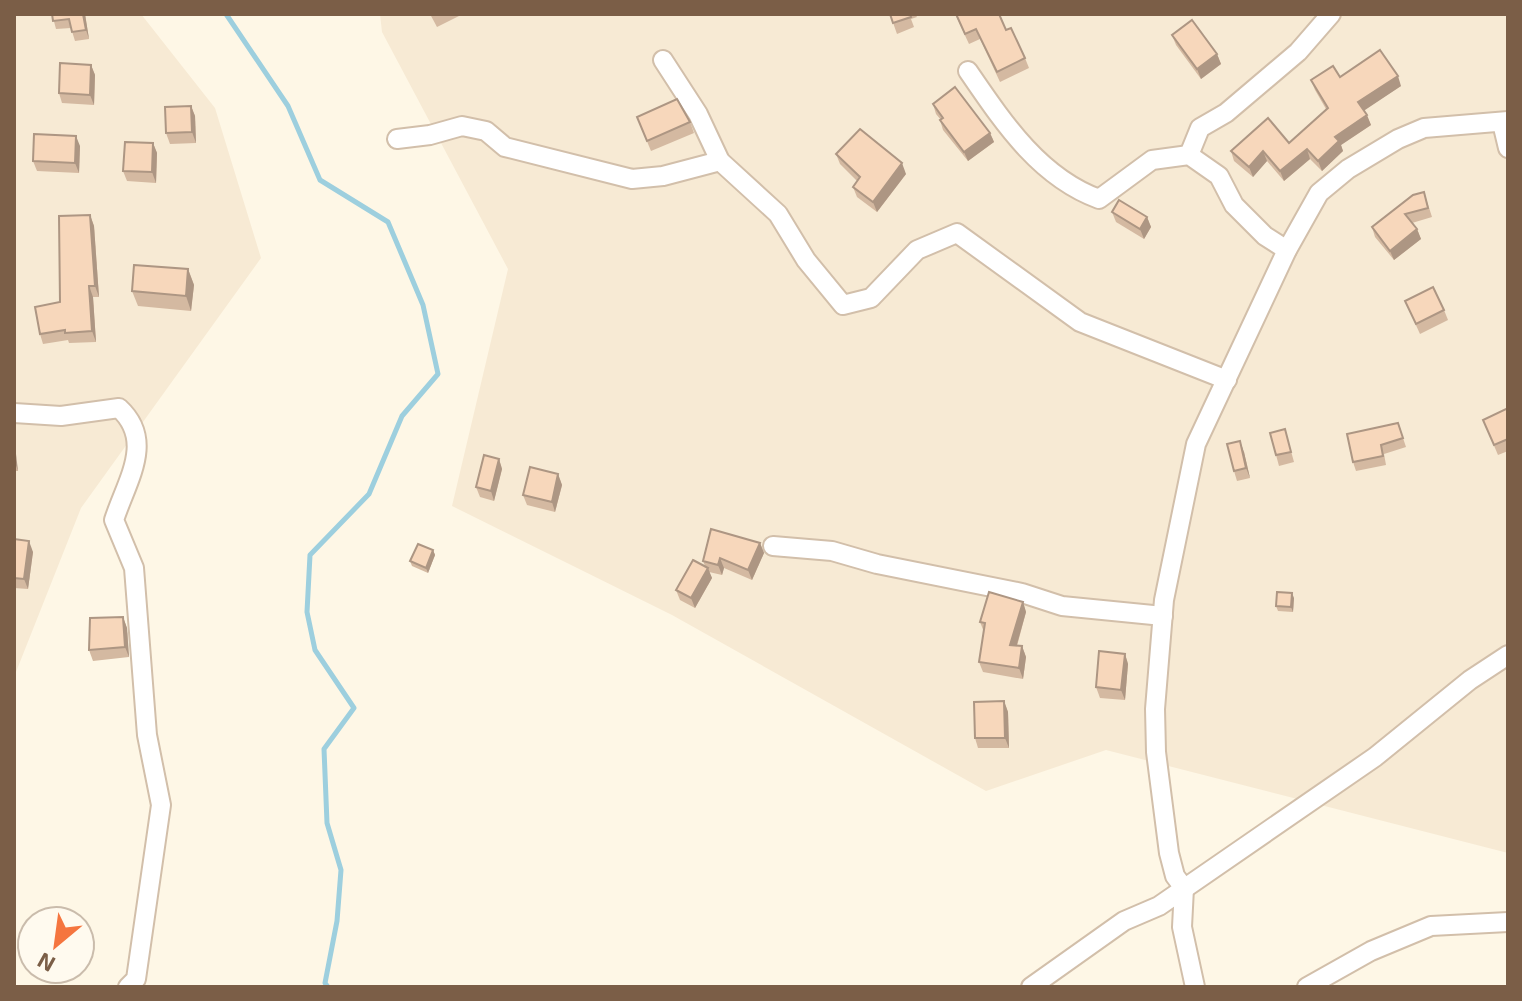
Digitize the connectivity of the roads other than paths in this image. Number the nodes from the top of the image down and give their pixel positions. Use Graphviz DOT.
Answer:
graph roads {
  1 [pos="1331,14"];
  2 [pos="663,60"];
  3 [pos="968,71"];
  4 [pos="1505,122"];
  5 [pos="397,139"];
  6 [pos="1508,148"];
  7 [pos="1189,155"];
  8 [pos="720,161"];
  9 [pos="1287,250"];
  10 [pos="1227,380"];
  11 [pos="14,413"];
  12 [pos="773,546"];
  13 [pos="1163,616"];
  14 [pos="1508,655"];
  15 [pos="1184,888"];
  16 [pos="1508,922"];
  17 [pos="128,987"];
  18 [pos="1031,987"];
  19 [pos="1195,987"];
  20 [pos="1307,987"];
  1 -- 7 [label="street"];
  2 -- 8 [label="street"];
  3 -- 7 [label="street"];
  4 -- 6 [label="street"];
  4 -- 9 [label="street"];
  5 -- 8 [label="street"];
  7 -- 9 [label="street"];
  8 -- 10 [label="street"];
  9 -- 10 [label="street"];
  10 -- 13 [label="street"];
  11 -- 17 [label="street"];
  12 -- 13 [label="street"];
  13 -- 15 [label="street"];
  14 -- 15 [label="street"];
  15 -- 18 [label="street"];
  15 -- 19 [label="street"];
  16 -- 20 [label="street"];
}
